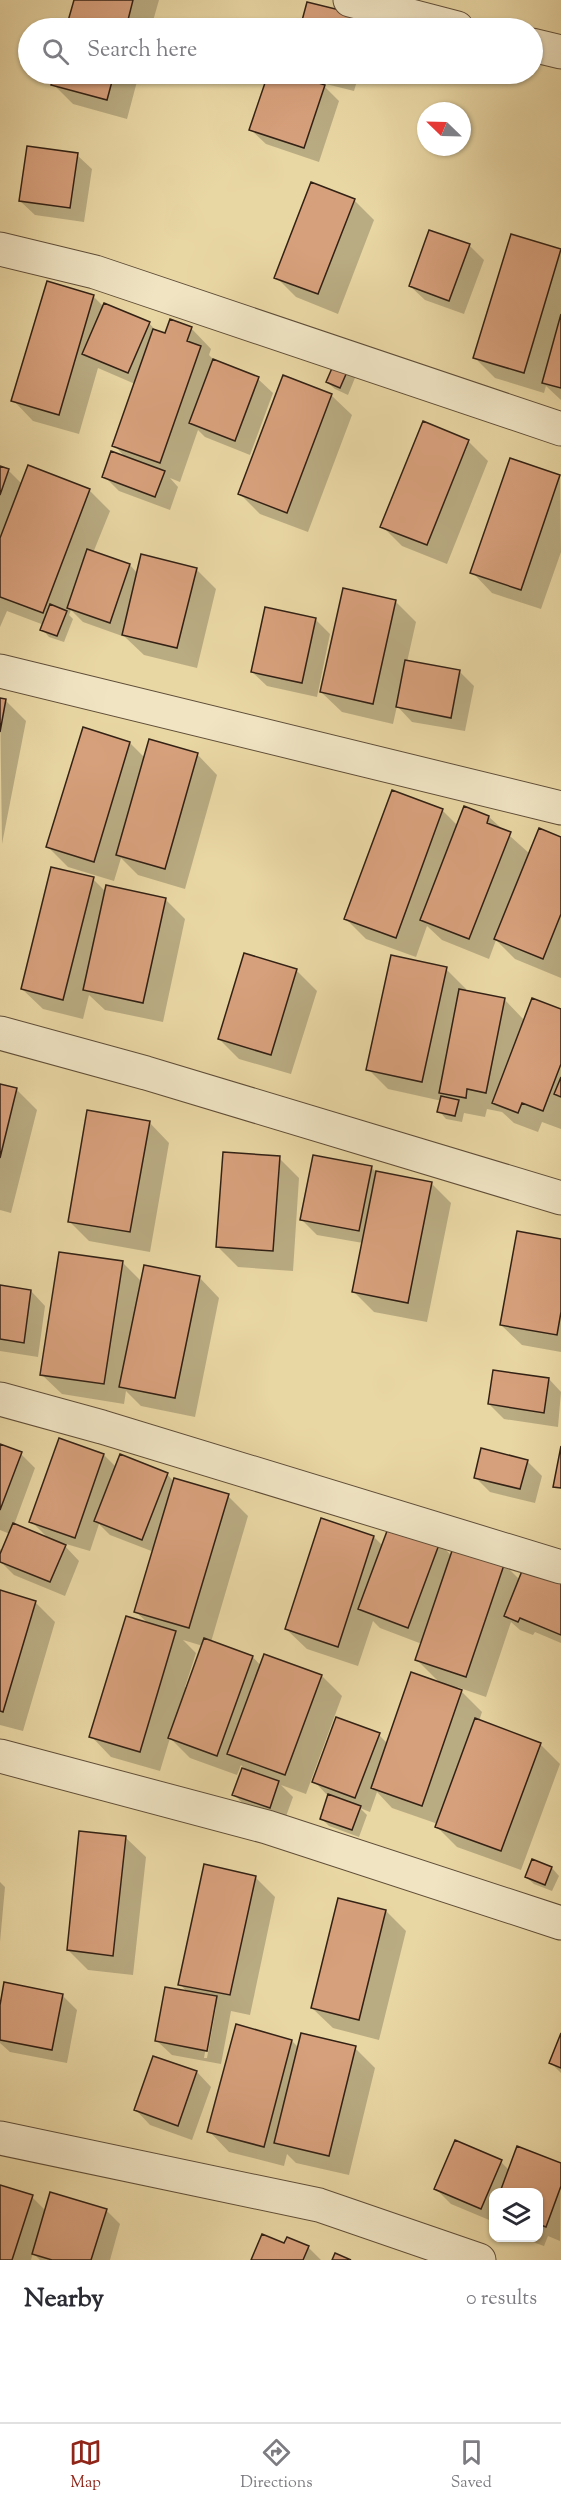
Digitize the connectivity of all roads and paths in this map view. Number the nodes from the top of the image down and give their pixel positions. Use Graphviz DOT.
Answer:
graph roads {
  1 [pos="350,0"];
  2 [pos="419,18"];
  3 [pos="543,48"];
  4 [pos="561,52"];
  5 [pos="0,249"];
  6 [pos="561,429"];
  7 [pos="0,671"];
  8 [pos="561,808"];
  9 [pos="0,1033"];
  10 [pos="561,1198"];
  11 [pos="0,1399"];
  12 [pos="561,1567"];
  13 [pos="0,1756"];
  14 [pos="561,1923"];
  15 [pos="0,2138"];
  16 [pos="479,2260"];
  1 -- 2 [label="street"];
  3 -- 4 [label="street"];
  5 -- 6 [label="street"];
  7 -- 8 [label="street"];
  9 -- 10 [label="street"];
  11 -- 12 [label="street"];
  13 -- 14 [label="street"];
  15 -- 16 [label="street"];
}
